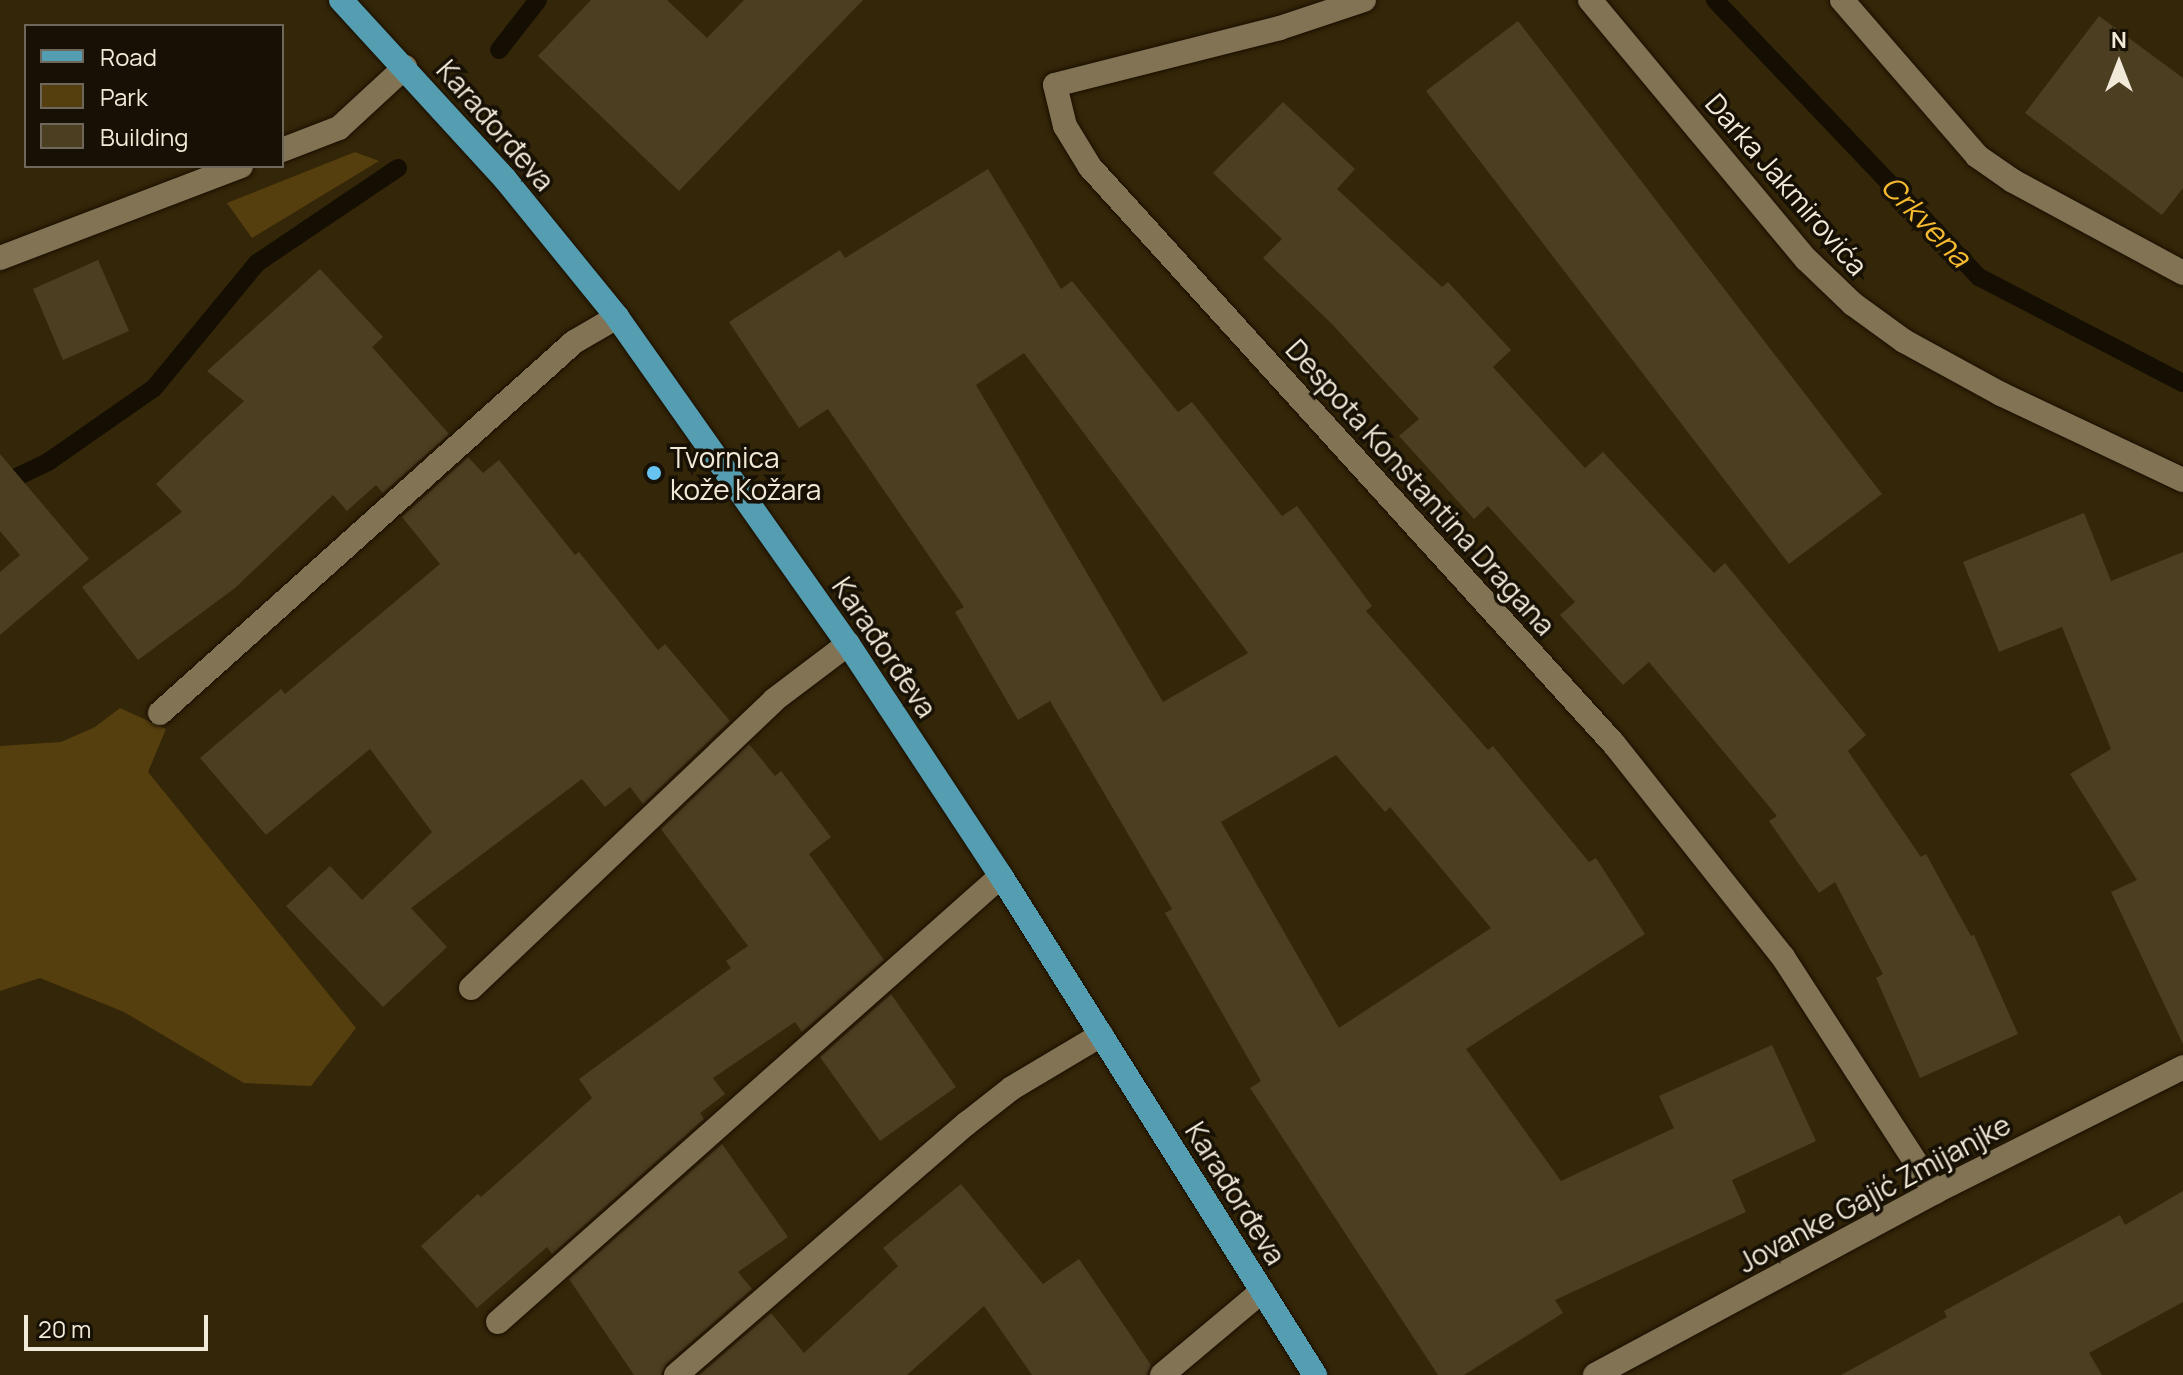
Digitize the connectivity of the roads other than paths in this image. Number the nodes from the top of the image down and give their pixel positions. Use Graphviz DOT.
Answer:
graph roads {
  1 [pos="341,0"];
  2 [pos="1364,0"];
  3 [pos="1590,0"];
  4 [pos="1842,0"];
  5 [pos="405,67"];
  6 [pos="284,149"];
  7 [pos="236,168"];
  8 [pos="1,255"];
  9 [pos="2183,273"];
  10 [pos="617,317"];
  11 [pos="2183,480"];
  12 [pos="848,644"];
  13 [pos="160,713"];
  14 [pos="1001,876"];
  15 [pos="471,988"];
  16 [pos="1101,1035"];
  17 [pos="2183,1067"];
  18 [pos="1935,1192"];
  19 [pos="1262,1291"];
  20 [pos="498,1322"];
  21 [pos="676,1375"];
  22 [pos="1162,1375"];
  23 [pos="1315,1375"];
  24 [pos="1595,1375"];
  1 -- 5 [label="main road, Karađorđeva"];
  2 -- 18 [label="street, Despota Konstantina Dragana"];
  3 -- 11 [label="street, Darka Jakmirovića"];
  4 -- 9 [label="street"];
  5 -- 6 [label="street"];
  5 -- 10 [label="main road, Karađorđeva"];
  7 -- 8 [label="street"];
  10 -- 12 [label="main road, Karađorđeva"];
  10 -- 13 [label="street"];
  12 -- 14 [label="main road, Karađorđeva"];
  12 -- 15 [label="street"];
  14 -- 16 [label="main road, Karađorđeva"];
  14 -- 20 [label="street"];
  16 -- 19 [label="main road, Karađorđeva"];
  16 -- 21 [label="street"];
  17 -- 18 [label="street, Jovanke Gajić Zmijanjke"];
  18 -- 24 [label="street, Jovanke Gajić Zmijanjke"];
  19 -- 22 [label="street"];
  19 -- 23 [label="main road, Karađorđeva"];
}
